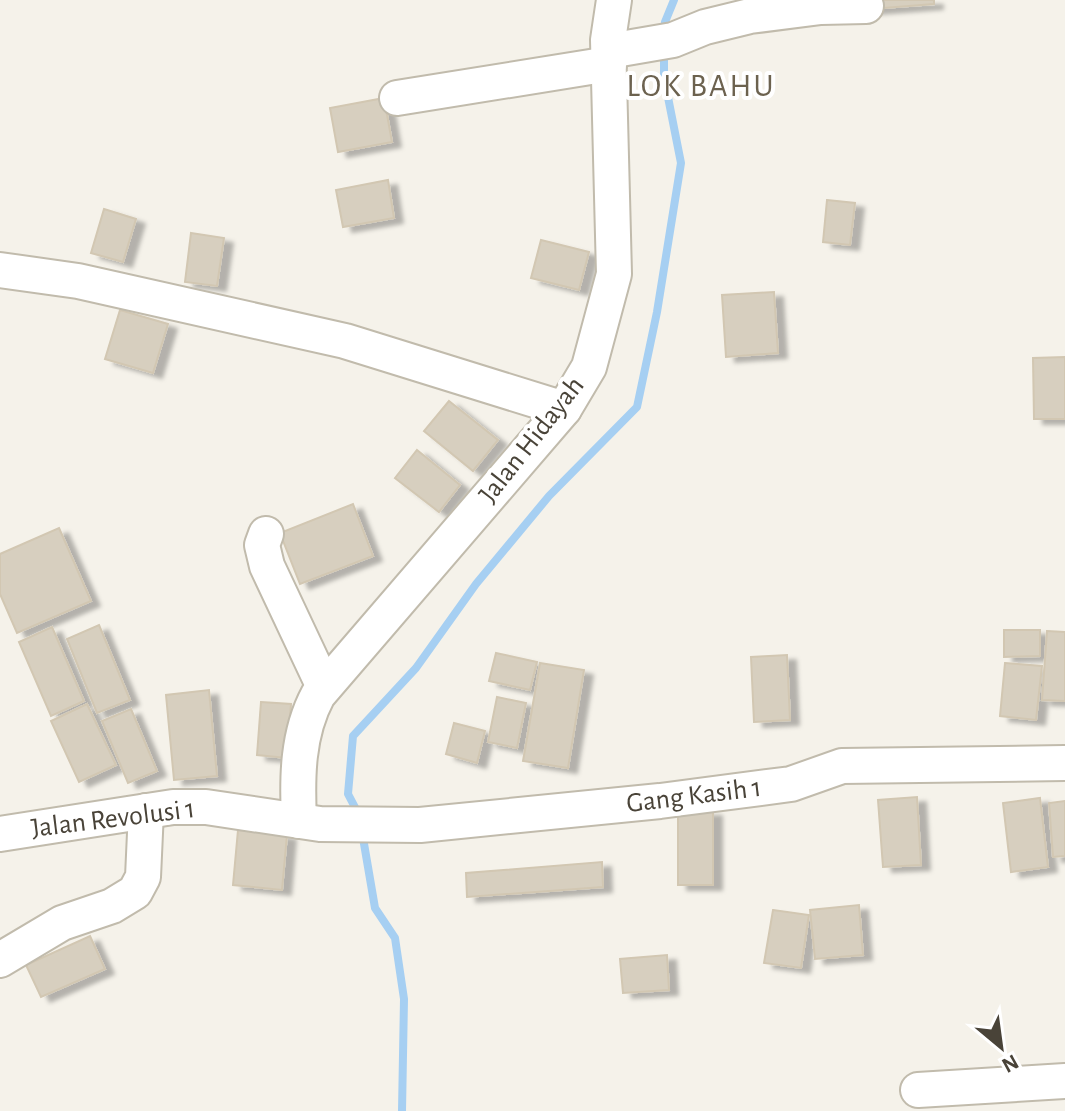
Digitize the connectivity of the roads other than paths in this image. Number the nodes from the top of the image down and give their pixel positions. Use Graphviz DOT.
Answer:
graph roads {
  1 [pos="614,0"];
  2 [pos="866,6"];
  3 [pos="609,58"];
  4 [pos="397,98"];
  5 [pos="0,270"];
  6 [pos="564,409"];
  7 [pos="266,534"];
  8 [pos="324,687"];
  9 [pos="1065,763"];
  10 [pos="146,811"];
  11 [pos="310,822"];
  12 [pos="0,834"];
  13 [pos="0,960"];
  14 [pos="1065,1081"];
  15 [pos="918,1090"];
  1 -- 3 [label="street, Jalan Hidayah"];
  2 -- 3 [label="street"];
  3 -- 4 [label="street"];
  3 -- 6 [label="street, Jalan Hidayah"];
  5 -- 6 [label="street"];
  6 -- 8 [label="street, Jalan Hidayah"];
  7 -- 8 [label="street"];
  8 -- 11 [label="street, Jalan Hidayah"];
  9 -- 11 [label="street, Gang Kasih 1"];
  10 -- 11 [label="street, Jalan Revolusi 1"];
  10 -- 12 [label="street, Jalan Revolusi 1"];
  10 -- 13 [label="street"];
  14 -- 15 [label="street"];
}
